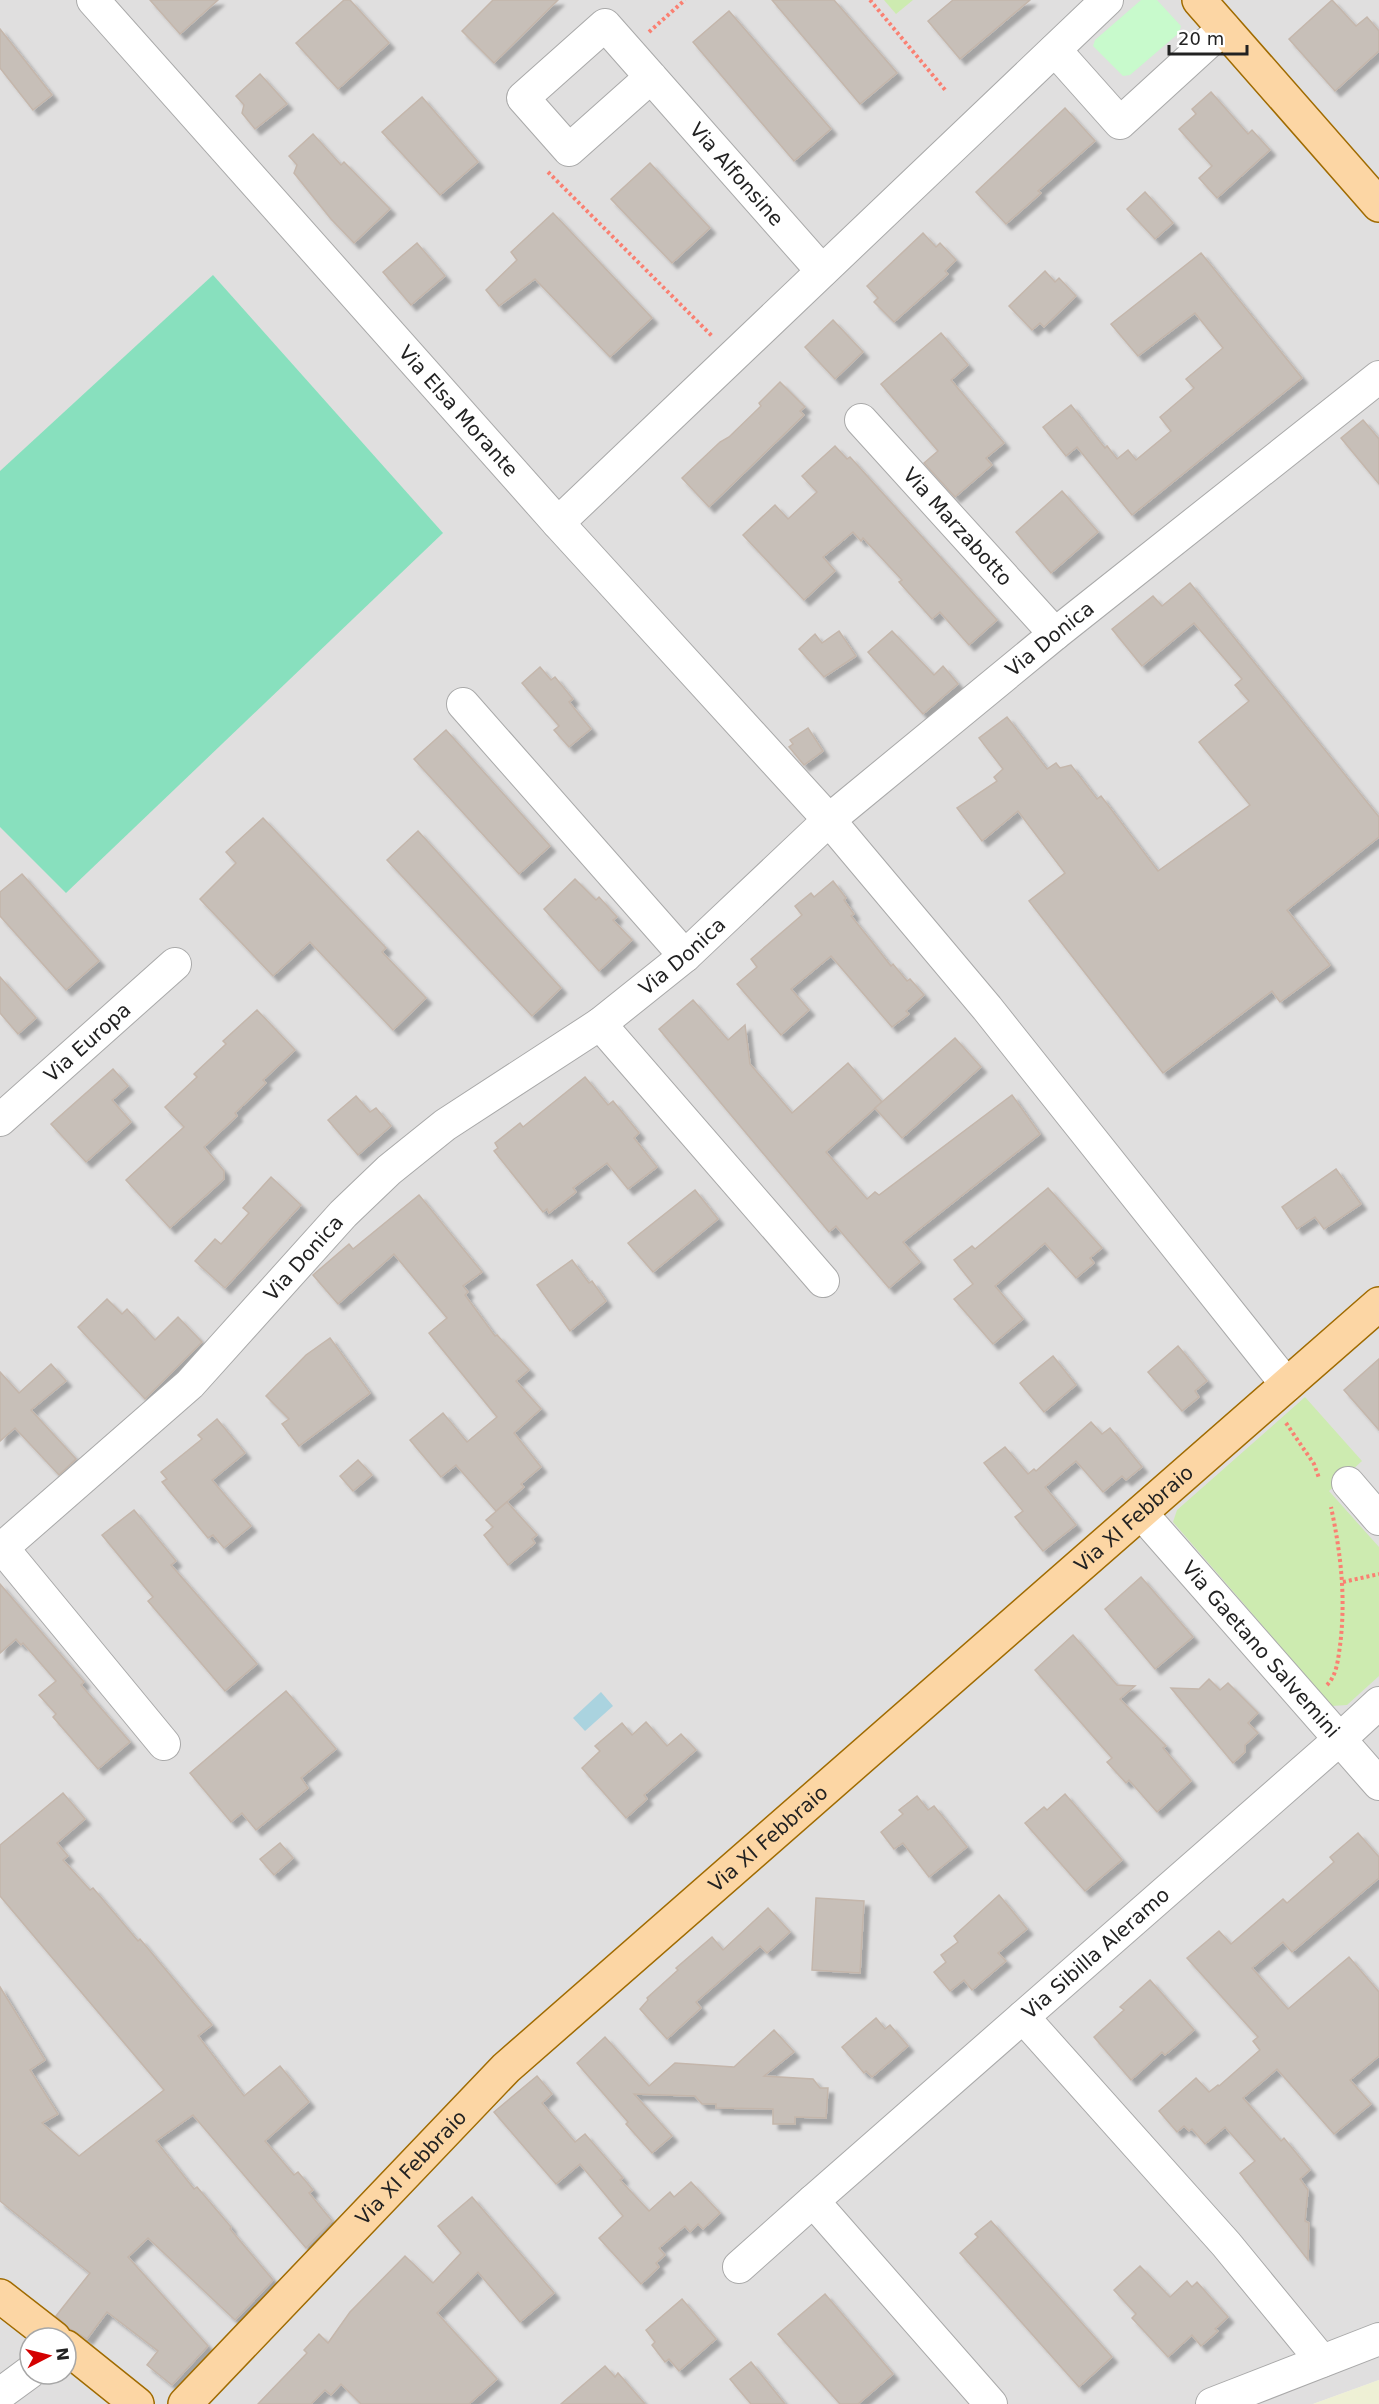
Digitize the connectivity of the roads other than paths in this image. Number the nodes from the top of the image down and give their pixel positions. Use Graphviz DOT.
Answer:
graph roads {
  1 [pos="93,0"];
  2 [pos="1107,0"];
  3 [pos="1199,0"];
  4 [pos="1224,28"];
  5 [pos="1055,50"];
  6 [pos="651,77"];
  7 [pos="1379,205"];
  8 [pos="822,271"];
  9 [pos="1379,377"];
  10 [pos="861,420"];
  11 [pos="558,523"];
  12 [pos="1055,634"];
  13 [pos="463,704"];
  14 [pos="829,820"];
  15 [pos="685,956"];
  16 [pos="175,964"];
  17 [pos="600,1024"];
  18 [pos="0,1120"];
  19 [pos="823,1281"];
  20 [pos="1379,1304"];
  21 [pos="1279,1392"];
  22 [pos="1333,1490"];
  23 [pos="1142,1514"];
  24 [pos="1379,1519"];
  25 [pos="1,1547"];
  26 [pos="1379,1703"];
  27 [pos="1340,1739"];
  28 [pos="164,1744"];
  29 [pos="1379,1784"];
  30 [pos="1023,2017"];
  31 [pos="813,2201"];
  32 [pos="739,2267"];
  33 [pos="0,2296"];
  34 [pos="39,2326"];
  35 [pos="1379,2340"];
  36 [pos="78,2357"];
  37 [pos="1323,2361"];
  38 [pos="18,2381"];
  39 [pos="0,2394"];
  40 [pos="137,2404"];
  41 [pos="185,2404"];
  42 [pos="991,2404"];
  43 [pos="1212,2404"];
  1 -- 11 [label="street, Via Elsa Morante"];
  2 -- 5 [label="street"];
  3 -- 4 [label="main road"];
  4 -- 5 [label="street"];
  4 -- 7 [label="main road"];
  5 -- 8 [label="street"];
  6 -- 6 [label="street, Via Alfonsine"];
  6 -- 8 [label="street, Via Alfonsine"];
  8 -- 11 [label="street"];
  9 -- 12 [label="street, Via Donica"];
  10 -- 12 [label="street, Via Marzabotto"];
  11 -- 14 [label="street, Via Elsa Morante"];
  12 -- 14 [label="street, Via Donica"];
  13 -- 15 [label="street"];
  14 -- 15 [label="street, Via Donica"];
  14 -- 21 [label="street, Via Elsa Morante"];
  15 -- 17 [label="street, Via Donica"];
  16 -- 18 [label="street, Via Europa"];
  17 -- 19 [label="street"];
  17 -- 25 [label="street, Via Donica"];
  20 -- 21 [label="main road, Via XI Febbraio"];
  21 -- 23 [label="main road, Via XI Febbraio"];
  22 -- 24 [label="street"];
  23 -- 27 [label="street, Via Gaetano Salvemini"];
  23 -- 41 [label="main road, Via XI Febbraio"];
  25 -- 28 [label="street"];
  26 -- 27 [label="street, Via Sibilla Aleramo"];
  27 -- 29 [label="street, Via Gaetano Salvemini"];
  27 -- 30 [label="street, Via Sibilla Aleramo"];
  30 -- 31 [label="street, Via Sibilla Aleramo"];
  30 -- 37 [label="street"];
  31 -- 32 [label="street, Via Sibilla Aleramo"];
  31 -- 42 [label="street"];
  33 -- 34 [label="main road"];
  35 -- 37 [label="street"];
  36 -- 40 [label="main road"];
  37 -- 43 [label="street"];
  38 -- 39 [label="street"];
}
